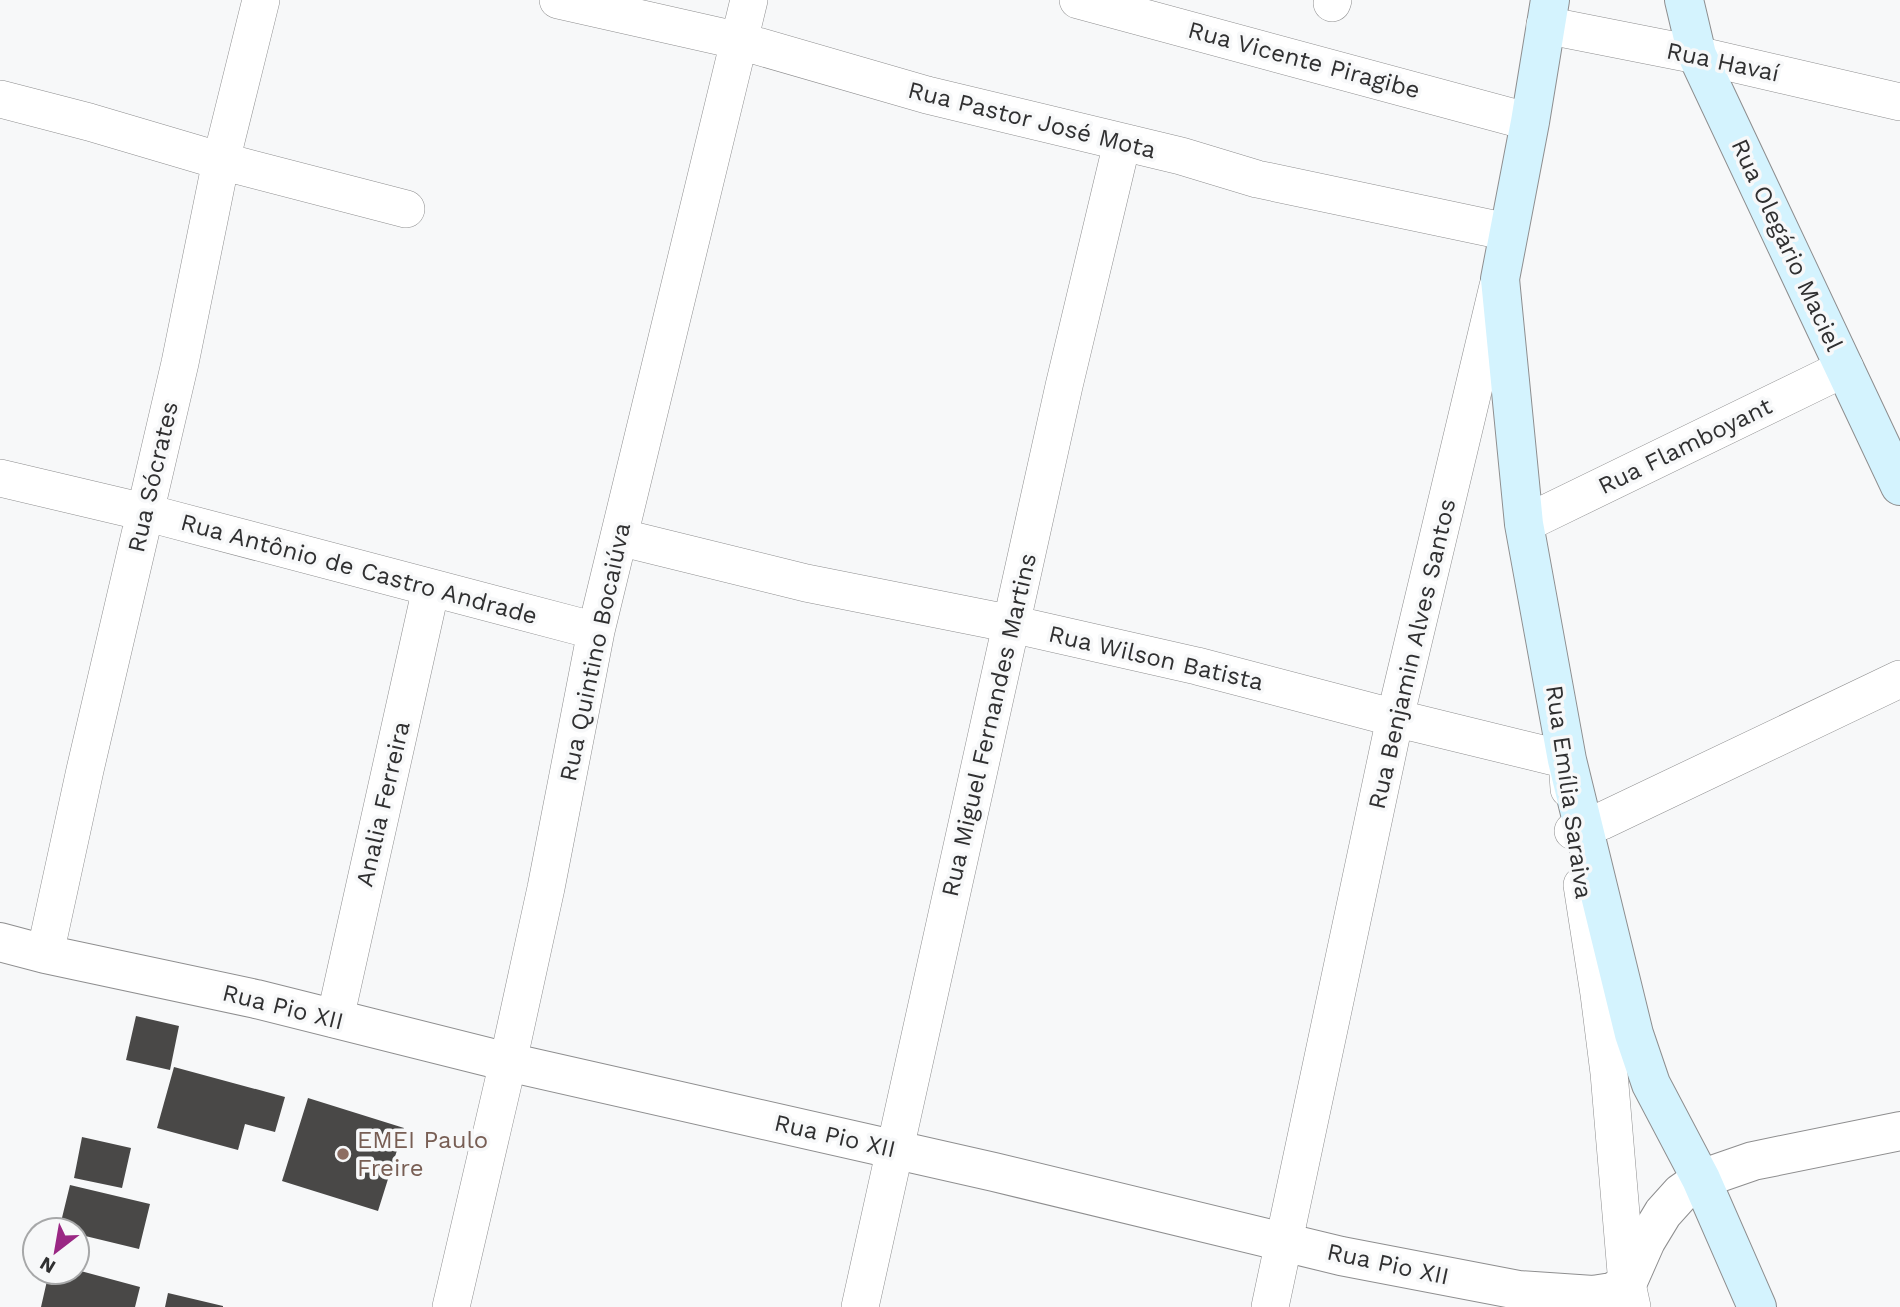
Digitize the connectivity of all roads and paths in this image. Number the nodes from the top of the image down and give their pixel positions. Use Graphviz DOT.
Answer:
graph roads {
  1 [pos="261,0"];
  2 [pos="558,0"];
  3 [pos="749,0"];
  4 [pos="1078,0"];
  5 [pos="1684,0"];
  6 [pos="1548,12"];
  7 [pos="740,41"];
  8 [pos="1697,55"];
  9 [pos="0,99"];
  10 [pos="1900,102"];
  11 [pos="1530,121"];
  12 [pos="1122,144"];
  13 [pos="221,161"];
  14 [pos="406,209"];
  15 [pos="1508,232"];
  16 [pos="1500,279"];
  17 [pos="1846,368"];
  18 [pos="0,478"];
  19 [pos="1900,486"];
  20 [pos="144,512"];
  21 [pos="1524,524"];
  22 [pos="619,537"];
  23 [pos="431,588"];
  24 [pos="1012,624"];
  25 [pos="596,631"];
  26 [pos="1900,679"];
  27 [pos="1395,718"];
  28 [pos="1567,760"];
  29 [pos="1578,830"];
  30 [pos="0,942"];
  31 [pos="45,954"];
  32 [pos="335,1019"];
  33 [pos="509,1062"];
  34 [pos="1900,1131"];
  35 [pos="894,1150"];
  36 [pos="1700,1179"];
  37 [pos="1286,1242"];
  38 [pos="1630,1296"];
  39 [pos="1517,1299"];
  40 [pos="451,1307"];
  41 [pos="860,1307"];
  42 [pos="1270,1307"];
  43 [pos="1757,1307"];
  1 -- 13 [label="street, Rua Sócrates"];
  2 -- 7 [label="street, Rua Pastor José Mota"];
  3 -- 7 [label="street, Rua Quintino Bocaiúva"];
  4 -- 11 [label="street, Rua Vicente Piragibe"];
  5 -- 8 [label="main road, Rua Olegário Maciel"];
  6 -- 8 [label="street, Rua Havaí"];
  6 -- 11 [label="main road, Rua Benjamin Alves Santos"];
  7 -- 12 [label="street, Rua Pastor José Mota"];
  7 -- 22 [label="street, Rua Quintino Bocaiúva"];
  8 -- 10 [label="street, Rua Havaí"];
  8 -- 17 [label="main road, Rua Olegário Maciel"];
  9 -- 13 [label="street"];
  11 -- 15 [label="main road, Rua Benjamin Alves Santos"];
  12 -- 15 [label="street, Rua Pastor José Mota"];
  12 -- 24 [label="street, Rua Miguel Fernandes Martins"];
  13 -- 14 [label="street"];
  13 -- 20 [label="street, Rua Sócrates"];
  15 -- 16 [label="main road, Rua Benjamin Alves Santos"];
  16 -- 21 [label="main road, Rua Emília Saraiva"];
  16 -- 27 [label="street, Rua Benjamin Alves Santos"];
  17 -- 19 [label="main road, Rua Olegário Maciel"];
  17 -- 21 [label="street, Rua Flamboyant"];
  18 -- 20 [label="street, Rua Antônio de Castro Andrade"];
  20 -- 23 [label="street, Rua Antônio de Castro Andrade"];
  20 -- 31 [label="street, Rua Sócrates"];
  21 -- 28 [label="main road, Rua Emília Saraiva"];
  22 -- 24 [label="street, Rua Wilson Batista"];
  22 -- 25 [label="street, Rua Quintino Bocaiúva"];
  23 -- 25 [label="street, Rua Antônio de Castro Andrade"];
  23 -- 32 [label="street, Analia Ferreira"];
  24 -- 27 [label="street, Rua Wilson Batista"];
  24 -- 35 [label="street, Rua Miguel Fernandes Martins"];
  25 -- 33 [label="street, Rua Quintino Bocaiúva"];
  26 -- 29 [label="street"];
  27 -- 28 [label="street, Rua Wilson Batista"];
  27 -- 37 [label="street, Rua Benjamin Alves Santos"];
  28 -- 29 [label="main road, Rua Emília Saraiva"];
  29 -- 36 [label="main road, Rua Emília Saraiva"];
  29 -- 38 [label="street, Rua Emília Saraiva"];
  30 -- 31 [label="street, Rua Pio XII"];
  31 -- 32 [label="street, Rua Pio XII"];
  32 -- 33 [label="street, Rua Pio XII"];
  33 -- 35 [label="street, Rua Pio XII"];
  33 -- 40 [label="street, Rua Quintino Bocaiúva"];
  34 -- 36 [label="street"];
  35 -- 37 [label="street, Rua Pio XII"];
  35 -- 41 [label="street, Rua Miguel Fernandes Martins"];
  36 -- 38 [label="street"];
  36 -- 43 [label="main road, Rua Emília Saraiva"];
  37 -- 39 [label="street, Rua Pio XII"];
  37 -- 42 [label="street, Rua Benjamin Alves Santos"];
  38 -- 39 [label="street, Rua Pio XII"];
}
